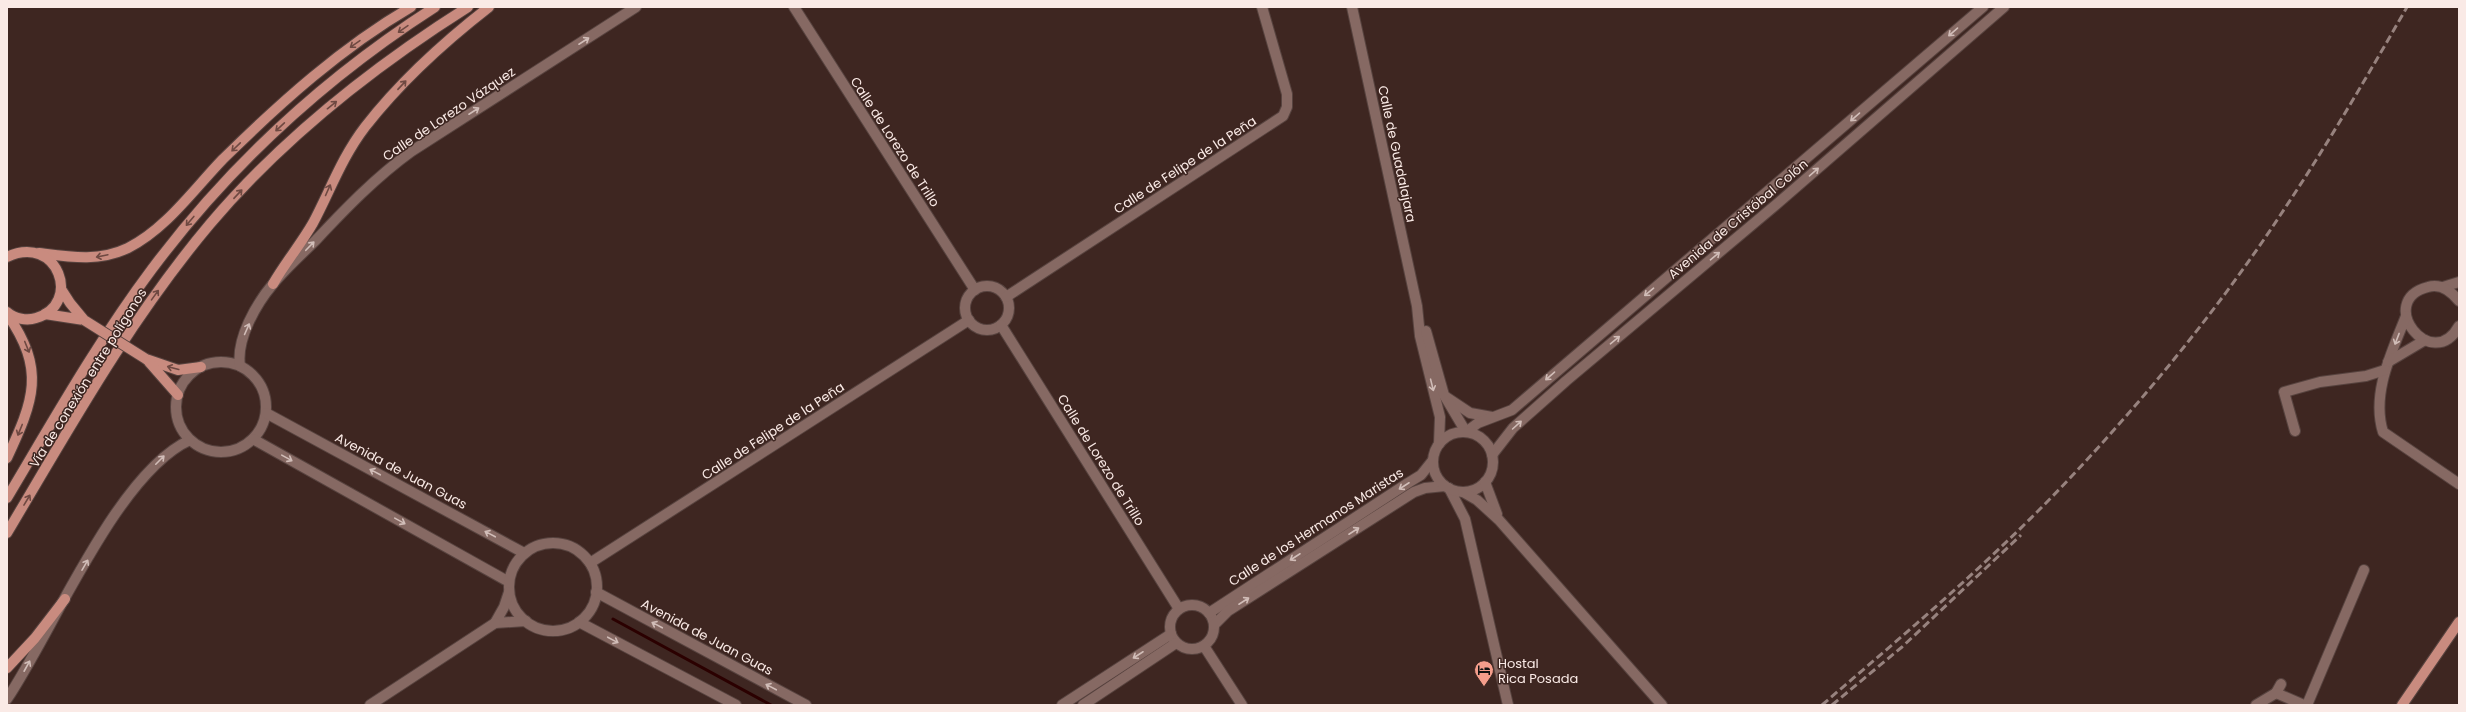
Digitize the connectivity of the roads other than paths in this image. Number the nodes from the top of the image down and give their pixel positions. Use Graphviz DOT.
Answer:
graph roads {
  1 [pos="411,7"];
  2 [pos="435,7"];
  3 [pos="468,7"];
  4 [pos="489,7"];
  5 [pos="636,7"];
  6 [pos="794,7"];
  7 [pos="1262,7"];
  8 [pos="1352,7"];
  9 [pos="1358,7"];
  10 [pos="1983,7"];
  11 [pos="2004,7"];
  12 [pos="1372,98"];
  13 [pos="39,253"];
  14 [pos="7,258"];
  15 [pos="2459,282"];
  16 [pos="273,284"];
  17 [pos="2443,287"];
  18 [pos="61,289"];
  19 [pos="975,290"];
  20 [pos="1006,298"];
  21 [pos="2459,301"];
  22 [pos="1417,306"];
  23 [pos="7,313"];
  24 [pos="46,314"];
  25 [pos="2406,316"];
  26 [pos="84,320"];
  27 [pos="969,320"];
  28 [pos="1001,325"];
  29 [pos="2459,326"];
  30 [pos="2425,340"];
  31 [pos="146,359"];
  32 [pos="240,366"];
  33 [pos="2387,366"];
  34 [pos="201,367"];
  35 [pos="178,395"];
  36 [pos="1444,395"];
  37 [pos="266,413"];
  38 [pos="1494,418"];
  39 [pos="2295,431"];
  40 [pos="1466,432"];
  41 [pos="253,439"];
  42 [pos="190,440"];
  43 [pos="1439,444"];
  44 [pos="1492,455"];
  45 [pos="7,458"];
  46 [pos="1433,460"];
  47 [pos="1485,482"];
  48 [pos="2459,484"];
  49 [pos="1447,487"];
  50 [pos="1466,492"];
  51 [pos="7,498"];
  52 [pos="1465,519"];
  53 [pos="1499,520"];
  54 [pos="7,533"];
  55 [pos="524,553"];
  56 [pos="590,563"];
  57 [pos="2364,570"];
  58 [pos="509,587"];
  59 [pos="596,592"];
  60 [pos="65,599"];
  61 [pos="1180,609"];
  62 [pos="1209,613"];
  63 [pos="526,621"];
  64 [pos="579,622"];
  65 [pos="2459,622"];
  66 [pos="496,623"];
  67 [pos="1214,625"];
  68 [pos="1174,638"];
  69 [pos="1204,646"];
  70 [pos="7,668"];
  71 [pos="7,700"];
  72 [pos="370,705"];
  73 [pos="736,705"];
  74 [pos="806,705"];
  75 [pos="1062,705"];
  76 [pos="1083,705"];
  77 [pos="1242,705"];
  78 [pos="1508,705"];
  79 [pos="1662,705"];
  80 [pos="2256,705"];
  81 [pos="2304,705"];
  82 [pos="2307,705"];
  83 [pos="2402,705"];
  1 -- 13 [label="main road, one-way"];
  2 -- 51 [label="main road, Vía de conexión entre polígonos, one-way"];
  54 -- 3 [label="main road, Vía de conexión entre polígonos, one-way"];
  16 -- 4 [label="main road, one-way"];
  16 -- 5 [label="street, Calle de Lorezo Vázquez, one-way"];
  6 -- 19 [label="street, Calle de Lorezo de Trillo"];
  7 -- 20 [label="street, Calle de Felipe de la Peña"];
  8 -- 12 [label="street, Calle de Guadalajara"];
  9 -- 12 [label="street"];
  10 -- 38 [label="street, Avenida de Cristóbal Colón, one-way"];
  44 -- 11 [label="street, Avenida de Cristóbal Colón, one-way"];
  12 -- 22 [label="street, Calle de Guadalajara"];
  13 -- 14 [label="main road"];
  13 -- 18 [label="main road"];
  15 -- 17 [label="street"];
  32 -- 16 [label="street, Calle de Lorezo Vázquez, one-way"];
  17 -- 21 [label="street"];
  17 -- 25 [label="street"];
  18 -- 24 [label="main road"];
  18 -- 26 [label="main road"];
  19 -- 20 [label="street"];
  19 -- 27 [label="street"];
  20 -- 28 [label="street"];
  22 -- 36 [label="street, Calle de Guadalajara"];
  22 -- 43 [label="street, Calle de Guadalajara, one-way"];
  23 -- 24 [label="main road"];
  23 -- 45 [label="main road, one-way"];
  24 -- 26 [label="main road"];
  25 -- 30 [label="street"];
  25 -- 33 [label="street, one-way"];
  26 -- 31 [label="main road, bridge"];
  27 -- 28 [label="street"];
  27 -- 56 [label="street, Calle de Felipe de la Peña"];
  28 -- 61 [label="street, Calle de Lorezo de Trillo"];
  29 -- 30 [label="street"];
  30 -- 33 [label="street"];
  34 -- 31 [label="main road, one-way"];
  31 -- 35 [label="main road"];
  32 -- 34 [label="street"];
  32 -- 37 [label="street"];
  33 -- 39 [label="street"];
  33 -- 48 [label="street"];
  34 -- 35 [label="street"];
  35 -- 42 [label="street"];
  36 -- 38 [label="street"];
  36 -- 40 [label="street, Calle de Guadalajara"];
  37 -- 41 [label="street"];
  55 -- 37 [label="street, Avenida de Juan Guas, one-way"];
  38 -- 40 [label="street, Avenida de Cristóbal Colón"];
  40 -- 43 [label="street"];
  40 -- 44 [label="street"];
  41 -- 42 [label="street"];
  41 -- 58 [label="street, one-way"];
  60 -- 42 [label="street, one-way"];
  43 -- 46 [label="street"];
  44 -- 47 [label="street"];
  46 -- 49 [label="street"];
  46 -- 62 [label="street, Calle de los Hermanos Maristas, one-way"];
  47 -- 50 [label="street"];
  47 -- 53 [label="street"];
  49 -- 50 [label="street"];
  49 -- 52 [label="street"];
  67 -- 49 [label="street, one-way"];
  50 -- 52 [label="street"];
  50 -- 53 [label="street"];
  52 -- 78 [label="street"];
  53 -- 79 [label="street"];
  55 -- 56 [label="street"];
  55 -- 58 [label="street"];
  56 -- 59 [label="street"];
  57 -- 82 [label="street"];
  58 -- 63 [label="street"];
  58 -- 66 [label="street"];
  59 -- 64 [label="street"];
  74 -- 59 [label="street, Avenida de Juan Guas, one-way"];
  60 -- 70 [label="main road"];
  71 -- 60 [label="street, one-way"];
  61 -- 62 [label="street"];
  61 -- 68 [label="street"];
  62 -- 67 [label="street"];
  63 -- 64 [label="street"];
  63 -- 66 [label="street"];
  64 -- 73 [label="street, one-way"];
  65 -- 83 [label="main road"];
  66 -- 72 [label="street"];
  67 -- 69 [label="street"];
  68 -- 69 [label="street"];
  68 -- 75 [label="street, one-way"];
  68 -- 76 [label="street"];
  69 -- 77 [label="street"];
  80 -- 81 [label="street"];
}
